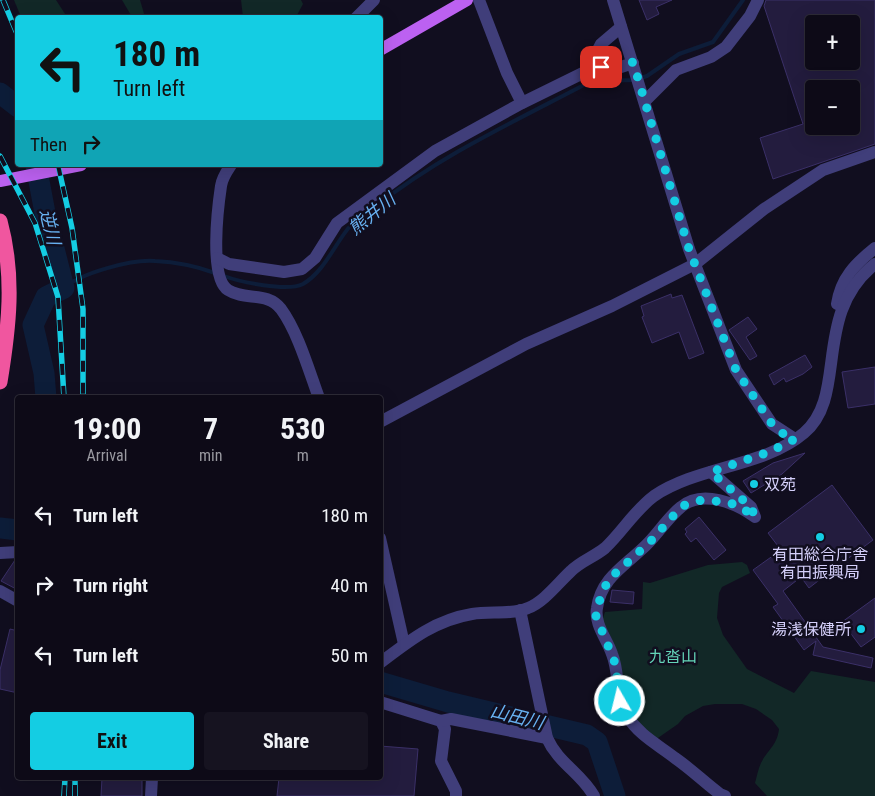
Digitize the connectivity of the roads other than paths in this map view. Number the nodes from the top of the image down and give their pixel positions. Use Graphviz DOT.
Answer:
graph roads {
  1 [pos="374,0"];
  2 [pos="467,0"];
  3 [pos="479,0"];
  4 [pos="613,0"];
  5 [pos="758,0"];
  6 [pos="359,15"];
  7 [pos="621,27"];
  8 [pos="383,48"];
  9 [pos="634,66"];
  10 [pos="587,71"];
  11 [pos="643,95"];
  12 [pos="522,103"];
  13 [pos="875,152"];
  14 [pos="71,167"];
  15 [pos="230,167"];
  16 [pos="0,181"];
  17 [pos="0,221"];
  18 [pos="875,248"];
  19 [pos="217,258"];
  20 [pos="694,264"];
  21 [pos="875,264"];
  22 [pos="5,288"];
  23 [pos="836,322"];
  24 [pos="0,382"];
  25 [pos="318,395"];
  26 [pos="383,420"];
  27 [pos="795,439"];
  28 [pos="711,472"];
  29 [pos="383,551"];
  30 [pos="15,552"];
  31 [pos="0,553"];
  32 [pos="0,591"];
  33 [pos="15,599"];
  34 [pos="520,610"];
  35 [pos="404,644"];
  36 [pos="383,660"];
  37 [pos="383,703"];
  38 [pos="441,721"];
  39 [pos="547,738"];
  40 [pos="152,780"];
  41 [pos="151,796"];
  42 [pos="456,796"];
  43 [pos="594,796"];
  44 [pos="725,796"];
  1 -- 6 [label="street"];
  2 -- 8 [label="main road"];
  3 -- 12 [label="street"];
  4 -- 7 [label="street"];
  5 -- 11 [label="street"];
  7 -- 9 [label="street"];
  7 -- 10 [label="street"];
  9 -- 10 [label="street"];
  9 -- 11 [label="street"];
  10 -- 12 [label="street"];
  11 -- 20 [label="street"];
  12 -- 19 [label="street"];
  13 -- 20 [label="street"];
  14 -- 16 [label="main road"];
  15 -- 19 [label="street"];
  17 -- 22 [label="highway"];
  18 -- 23 [label="street"];
  19 -- 25 [label="street"];
  20 -- 26 [label="street"];
  20 -- 27 [label="street"];
  21 -- 23 [label="street"];
  22 -- 24 [label="highway"];
  23 -- 27 [label="street"];
  27 -- 28 [label="street"];
  28 -- 34 [label="street"];
  28 -- 44 [label="street"];
  29 -- 35 [label="street"];
  30 -- 31 [label="street"];
  32 -- 33 [label="street"];
  34 -- 35 [label="street"];
  34 -- 39 [label="street"];
  35 -- 36 [label="street"];
  37 -- 38 [label="street"];
  38 -- 39 [label="street"];
  38 -- 42 [label="street"];
  39 -- 43 [label="street"];
  40 -- 41 [label="street"];
}
